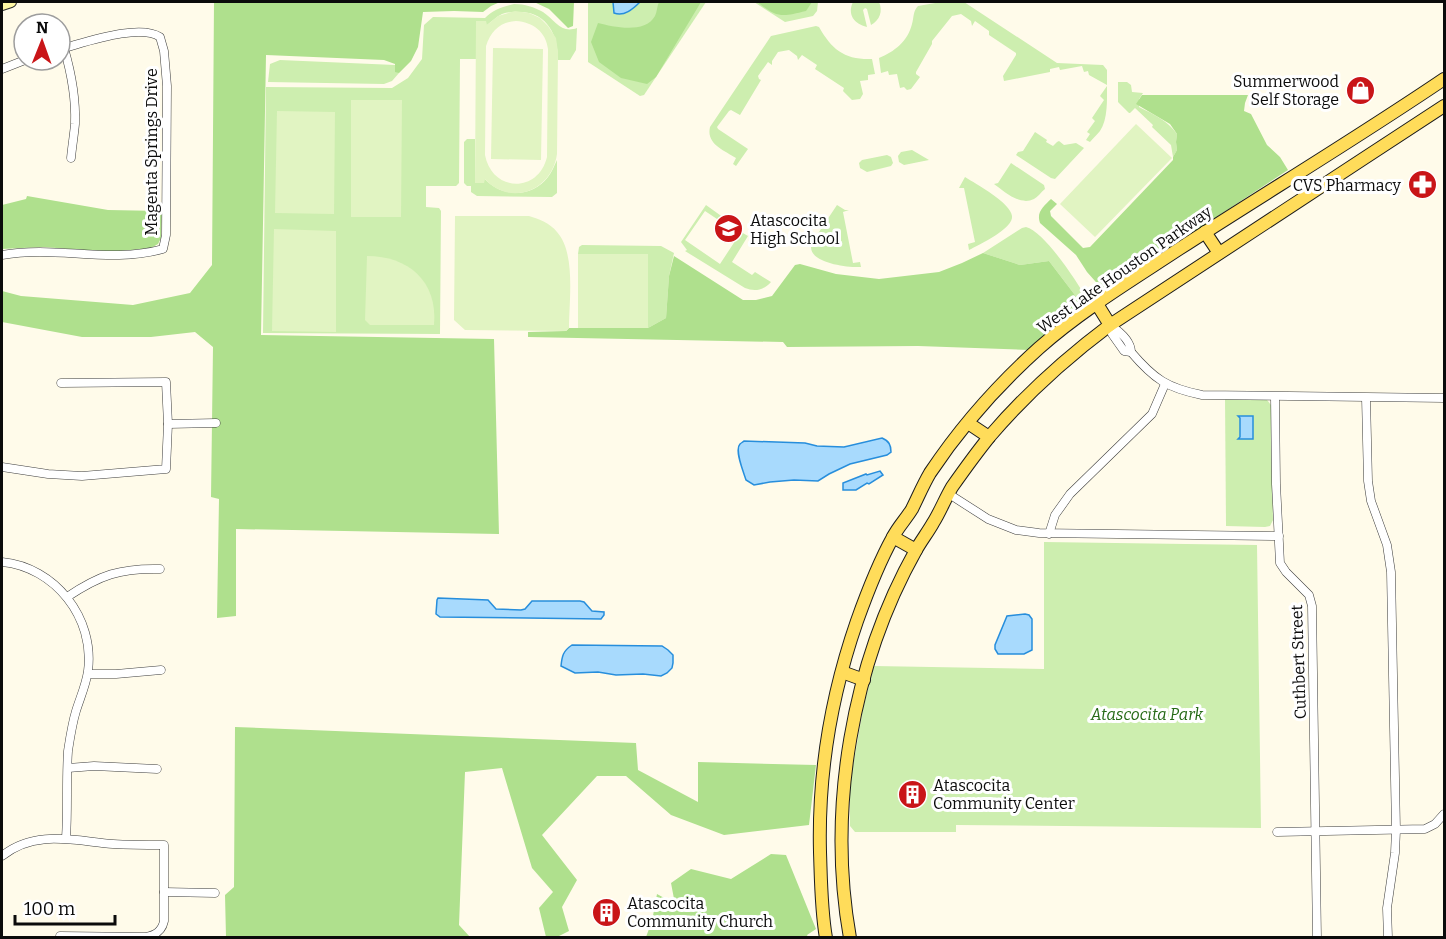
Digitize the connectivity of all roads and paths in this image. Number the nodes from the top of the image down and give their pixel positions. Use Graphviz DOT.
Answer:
graph roads {
  1 [pos="10,2"];
  2 [pos="2,5"];
  3 [pos="72,46"];
  4 [pos="70,72"];
  5 [pos="1444,80"];
  6 [pos="1444,106"];
  7 [pos="1352,139"];
  8 [pos="71,158"];
  9 [pos="1363,159"];
  10 [pos="1205,232"];
  11 [pos="1219,253"];
  12 [pos="2,255"];
  13 [pos="1096,304"];
  14 [pos="1110,325"];
  15 [pos="62,383"];
  16 [pos="1165,384"];
  17 [pos="1275,397"];
  18 [pos="1366,398"];
  19 [pos="1444,398"];
  20 [pos="216,423"];
  21 [pos="968,423"];
  22 [pos="168,424"];
  23 [pos="989,437"];
  24 [pos="2,467"];
  25 [pos="949,494"];
  26 [pos="1049,534"];
  27 [pos="1279,536"];
  28 [pos="893,537"];
  29 [pos="916,550"];
  30 [pos="2,562"];
  31 [pos="160,569"];
  32 [pos="67,597"];
  33 [pos="161,670"];
  34 [pos="842,672"];
  35 [pos="88,674"];
  36 [pos="864,680"];
  37 [pos="68,768"];
  38 [pos="157,769"];
  39 [pos="1444,814"];
  40 [pos="1396,830"];
  41 [pos="1316,831"];
  42 [pos="1277,832"];
  43 [pos="820,835"];
  44 [pos="842,835"];
  45 [pos="66,838"];
  46 [pos="2,856"];
  47 [pos="164,892"];
  48 [pos="215,892"];
  49 [pos="60,936"];
  50 [pos="826,938"];
  51 [pos="850,938"];
  52 [pos="1317,938"];
  53 [pos="1388,938"];
  1 -- 2 [label="main road"];
  3 -- 12 [label="street, Magenta Springs Drive"];
  4 -- 8 [label="street"];
  5 -- 7 [label="main road, West Lake Houston Parkway"];
  6 -- 9 [label="main road"];
  7 -- 9 [label="main road"];
  7 -- 10 [label="main road, West Lake Houston Parkway"];
  9 -- 11 [label="main road"];
  10 -- 11 [label="main road"];
  10 -- 13 [label="main road, West Lake Houston Parkway"];
  11 -- 14 [label="main road"];
  13 -- 14 [label="main road"];
  13 -- 21 [label="main road, West Lake Houston Parkway"];
  14 -- 16 [label="street"];
  14 -- 23 [label="main road"];
  15 -- 22 [label="street"];
  16 -- 17 [label="street"];
  16 -- 26 [label="street"];
  17 -- 18 [label="street"];
  17 -- 27 [label="street, Cuthbert Street"];
  18 -- 19 [label="street"];
  18 -- 40 [label="street"];
  20 -- 22 [label="street"];
  21 -- 23 [label="main road"];
  21 -- 28 [label="main road, West Lake Houston Parkway"];
  22 -- 24 [label="street"];
  23 -- 25 [label="main road"];
  25 -- 26 [label="street"];
  25 -- 29 [label="main road"];
  26 -- 27 [label="street"];
  27 -- 41 [label="street, Cuthbert Street"];
  28 -- 29 [label="main road"];
  28 -- 34 [label="main road, West Lake Houston Parkway"];
  29 -- 36 [label="main road"];
  30 -- 32 [label="street"];
  31 -- 32 [label="street"];
  32 -- 35 [label="street"];
  33 -- 35 [label="street"];
  34 -- 36 [label="main road"];
  34 -- 43 [label="main road, West Lake Houston Parkway"];
  35 -- 37 [label="street"];
  36 -- 44 [label="main road"];
  37 -- 38 [label="street"];
  37 -- 45 [label="street"];
  39 -- 40 [label="street"];
  40 -- 41 [label="street"];
  40 -- 53 [label="street"];
  41 -- 42 [label="street"];
  41 -- 52 [label="street, Cuthbert Street"];
  43 -- 44 [label="main road"];
  43 -- 50 [label="main road, West Lake Houston Parkway"];
  44 -- 51 [label="main road"];
  45 -- 46 [label="street"];
  45 -- 47 [label="street"];
  47 -- 48 [label="street"];
  47 -- 49 [label="street"];
}
